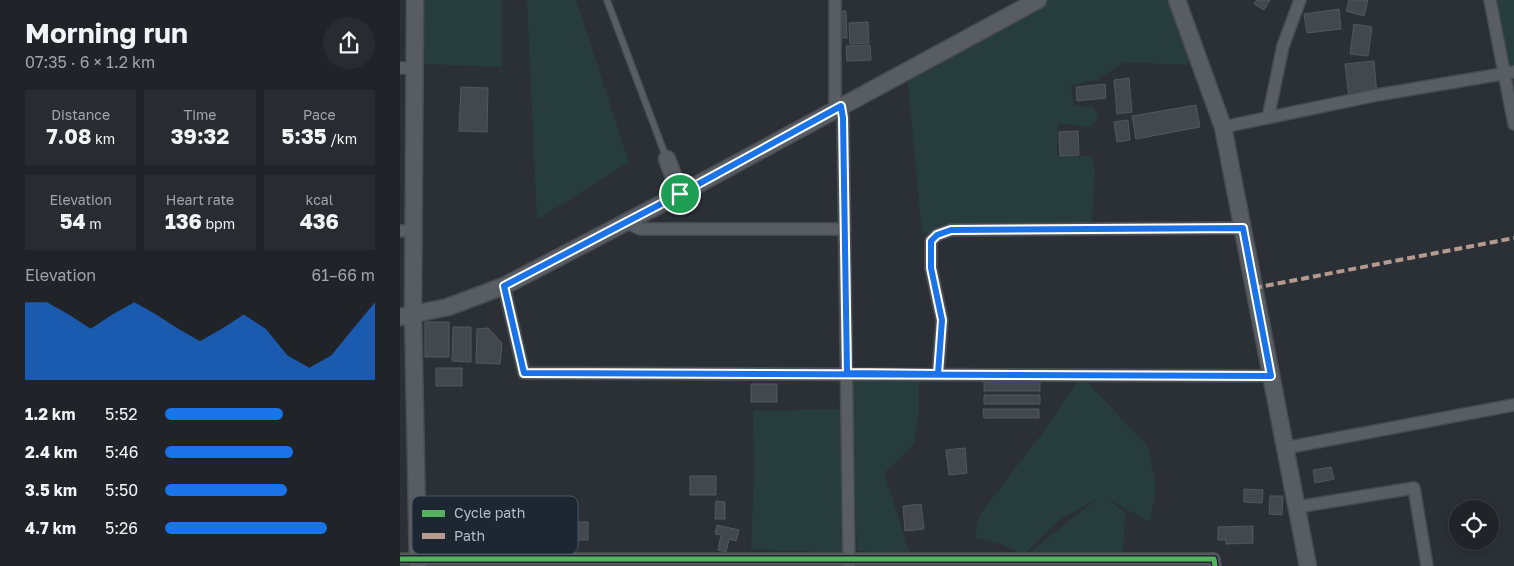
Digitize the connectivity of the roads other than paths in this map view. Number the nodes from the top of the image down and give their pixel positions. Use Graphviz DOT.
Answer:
graph roads {
  1 [pos="415,0"];
  2 [pos="608,0"];
  3 [pos="835,0"];
  4 [pos="1038,0"];
  5 [pos="1177,0"];
  6 [pos="1300,0"];
  7 [pos="1490,0"];
  8 [pos="408,68"];
  9 [pos="1509,73"];
  10 [pos="838,107"];
  11 [pos="1268,118"];
  12 [pos="1514,124"];
  13 [pos="1223,127"];
  14 [pos="666,159"];
  15 [pos="680,194"];
  16 [pos="626,222"];
  17 [pos="1243,228"];
  18 [pos="845,229"];
  19 [pos="407,231"];
  20 [pos="504,286"];
  21 [pos="406,315"];
  22 [pos="847,373"];
  23 [pos="938,374"];
  24 [pos="1271,376"];
  25 [pos="1514,405"];
  26 [pos="1285,448"];
  27 [pos="415,496"];
  28 [pos="1296,507"];
  29 [pos="400,559"];
  30 [pos="418,563"];
  31 [pos="849,563"];
  32 [pos="1215,566"];
  33 [pos="1308,566"];
  34 [pos="1427,566"];
  1 -- 8 [label="street"];
  2 -- 14 [label="lane"];
  3 -- 10 [label="street"];
  4 -- 10 [label="street"];
  5 -- 13 [label="street"];
  6 -- 11 [label="street"];
  7 -- 9 [label="street"];
  8 -- 19 [label="street"];
  9 -- 11 [label="street"];
  9 -- 12 [label="street"];
  10 -- 15 [label="street"];
  10 -- 18 [label="street"];
  11 -- 13 [label="street"];
  13 -- 17 [label="street"];
  14 -- 15 [label="street"];
  15 -- 16 [label="street"];
  16 -- 18 [label="street"];
  16 -- 20 [label="street"];
  17 -- 23 [label="street"];
  17 -- 24 [label="street"];
  18 -- 22 [label="street"];
  19 -- 21 [label="street"];
  20 -- 21 [label="street"];
  20 -- 22 [label="street"];
  21 -- 27 [label="street"];
  22 -- 23 [label="street"];
  22 -- 31 [label="street"];
  23 -- 24 [label="street"];
  24 -- 26 [label="street"];
  25 -- 26 [label="street"];
  26 -- 28 [label="street"];
  28 -- 33 [label="street"];
  28 -- 34 [label="street"];
  29 -- 30 [label="street"];
  30 -- 31 [label="street"];
  31 -- 32 [label="street"];
}
